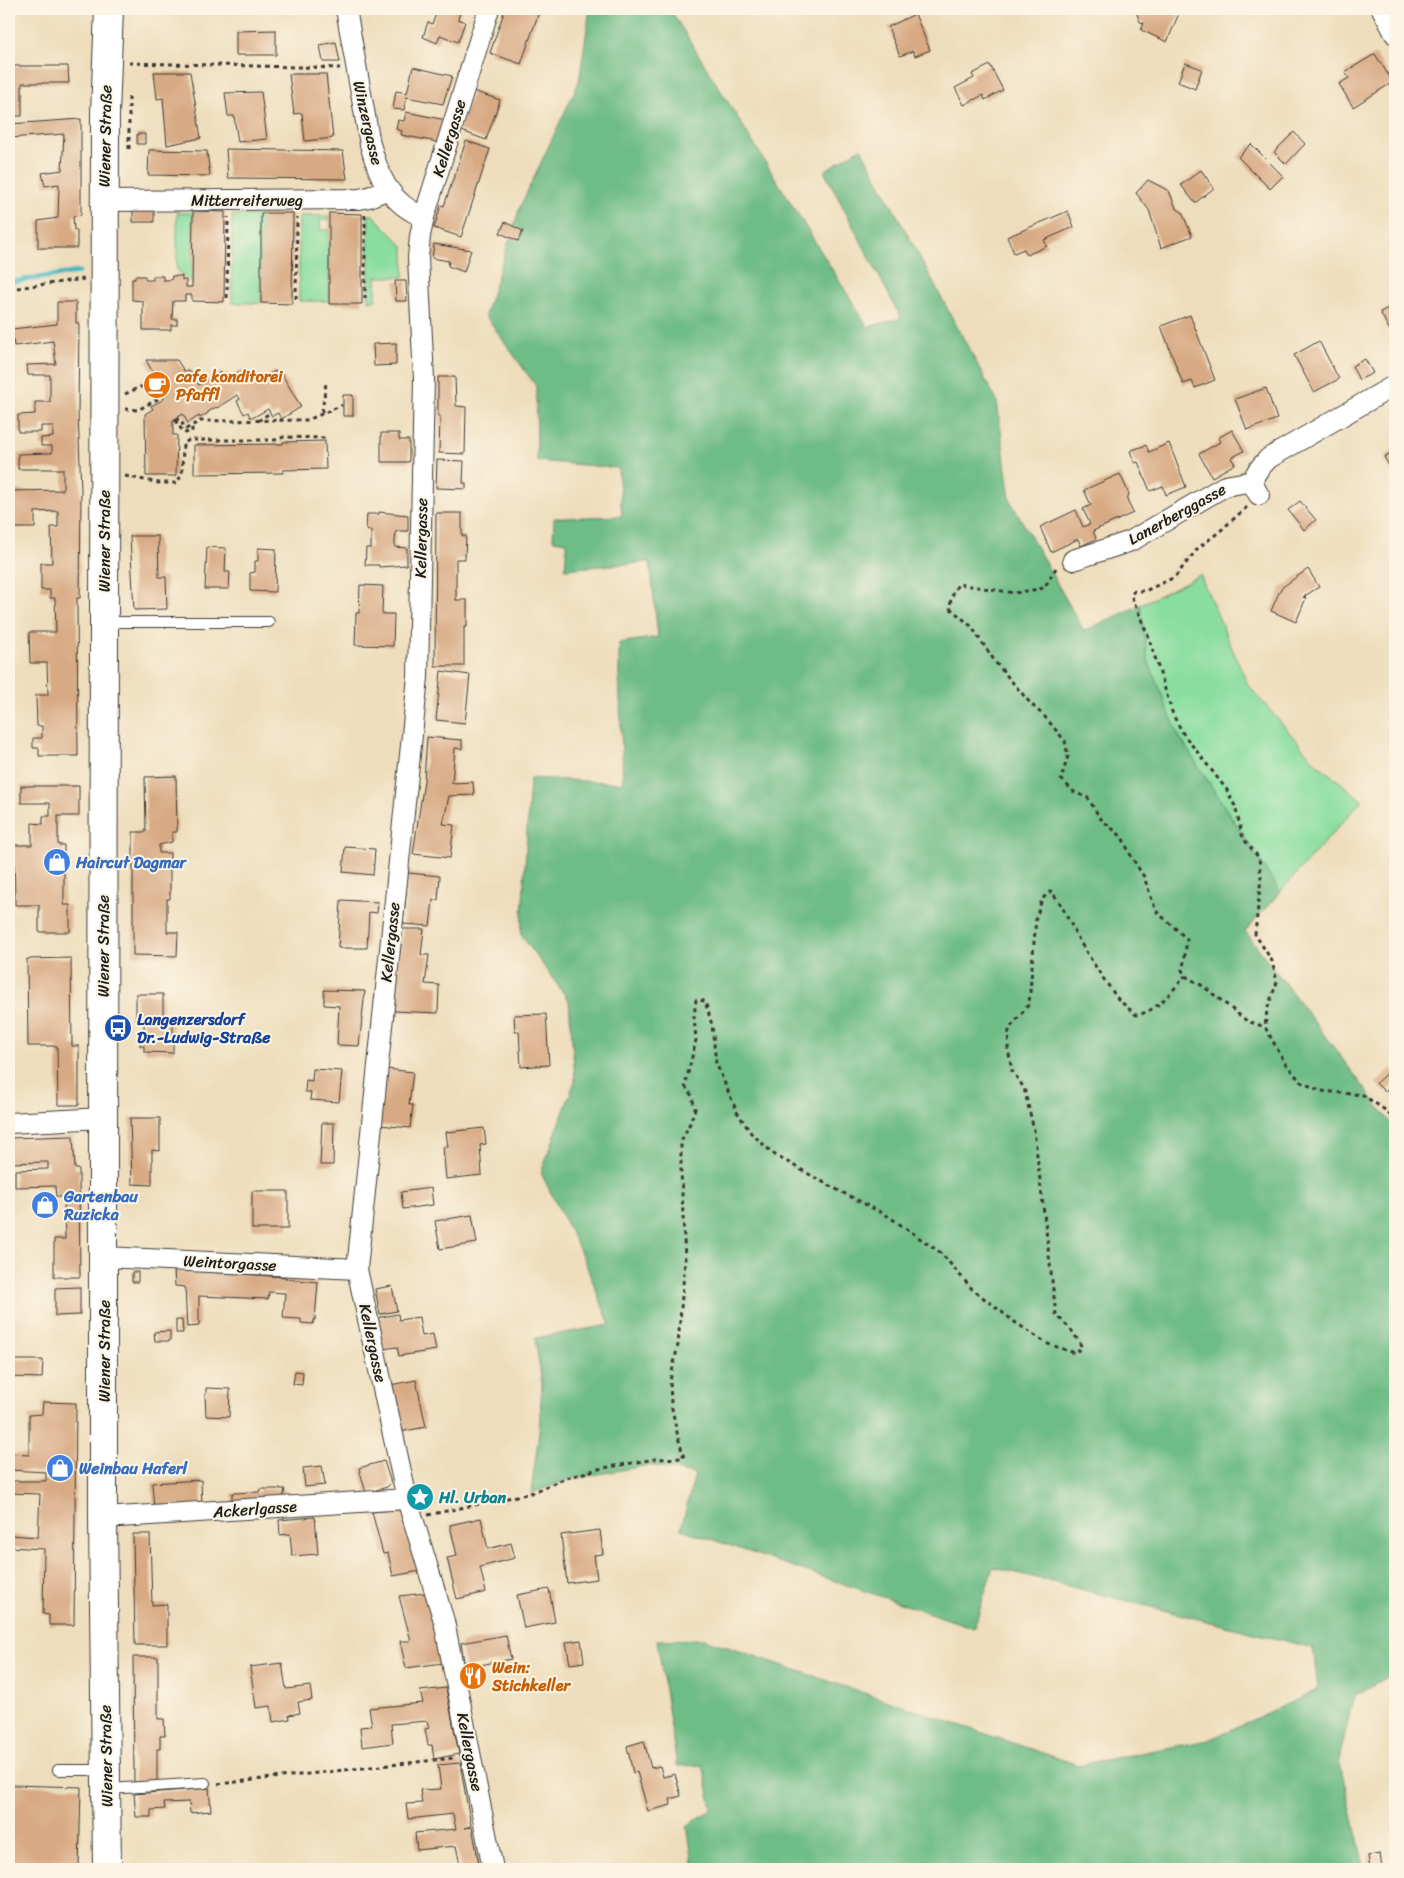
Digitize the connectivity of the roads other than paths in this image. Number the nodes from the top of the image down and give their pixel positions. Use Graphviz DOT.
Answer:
graph roads {
  1 [pos="109,9"];
  2 [pos="346,9"];
  3 [pos="489,9"];
  4 [pos="1382,9"];
  5 [pos="1395,34"];
  6 [pos="388,189"];
  7 [pos="104,201"];
  8 [pos="424,217"];
  9 [pos="1395,385"];
  10 [pos="1073,560"];
  11 [pos="104,622"];
  12 [pos="269,622"];
  13 [pos="103,1118"];
  14 [pos="9,1123"];
  15 [pos="104,1257"];
  16 [pos="357,1269"];
  17 [pos="410,1508"];
  18 [pos="104,1518"];
  19 [pos="58,1770"];
  20 [pos="107,1779"];
  21 [pos="205,1783"];
  22 [pos="108,1865"];
  23 [pos="493,1869"];
  1 -- 7 [label="main road, Wiener Straße"];
  2 -- 6 [label="street, Winzergasse"];
  3 -- 8 [label="street, Kellergasse"];
  4 -- 5 [label="street"];
  6 -- 7 [label="street, Mitterreiterweg"];
  6 -- 8 [label="street, Winzergasse"];
  7 -- 11 [label="main road, Wiener Straße"];
  8 -- 16 [label="street, Kellergasse"];
  9 -- 10 [label="street, Lanerberggasse"];
  11 -- 12 [label="lane"];
  11 -- 13 [label="main road, Wiener Straße"];
  13 -- 14 [label="street"];
  13 -- 15 [label="main road, Wiener Straße"];
  15 -- 16 [label="street, Weintorgasse"];
  15 -- 18 [label="main road, Wiener Straße"];
  16 -- 17 [label="street, Kellergasse"];
  17 -- 18 [label="street, Ackerlgasse"];
  17 -- 23 [label="street, Kellergasse"];
  18 -- 20 [label="main road, Wiener Straße"];
  19 -- 20 [label="lane"];
  20 -- 21 [label="lane"];
  20 -- 22 [label="main road, Wiener Straße"];
}
